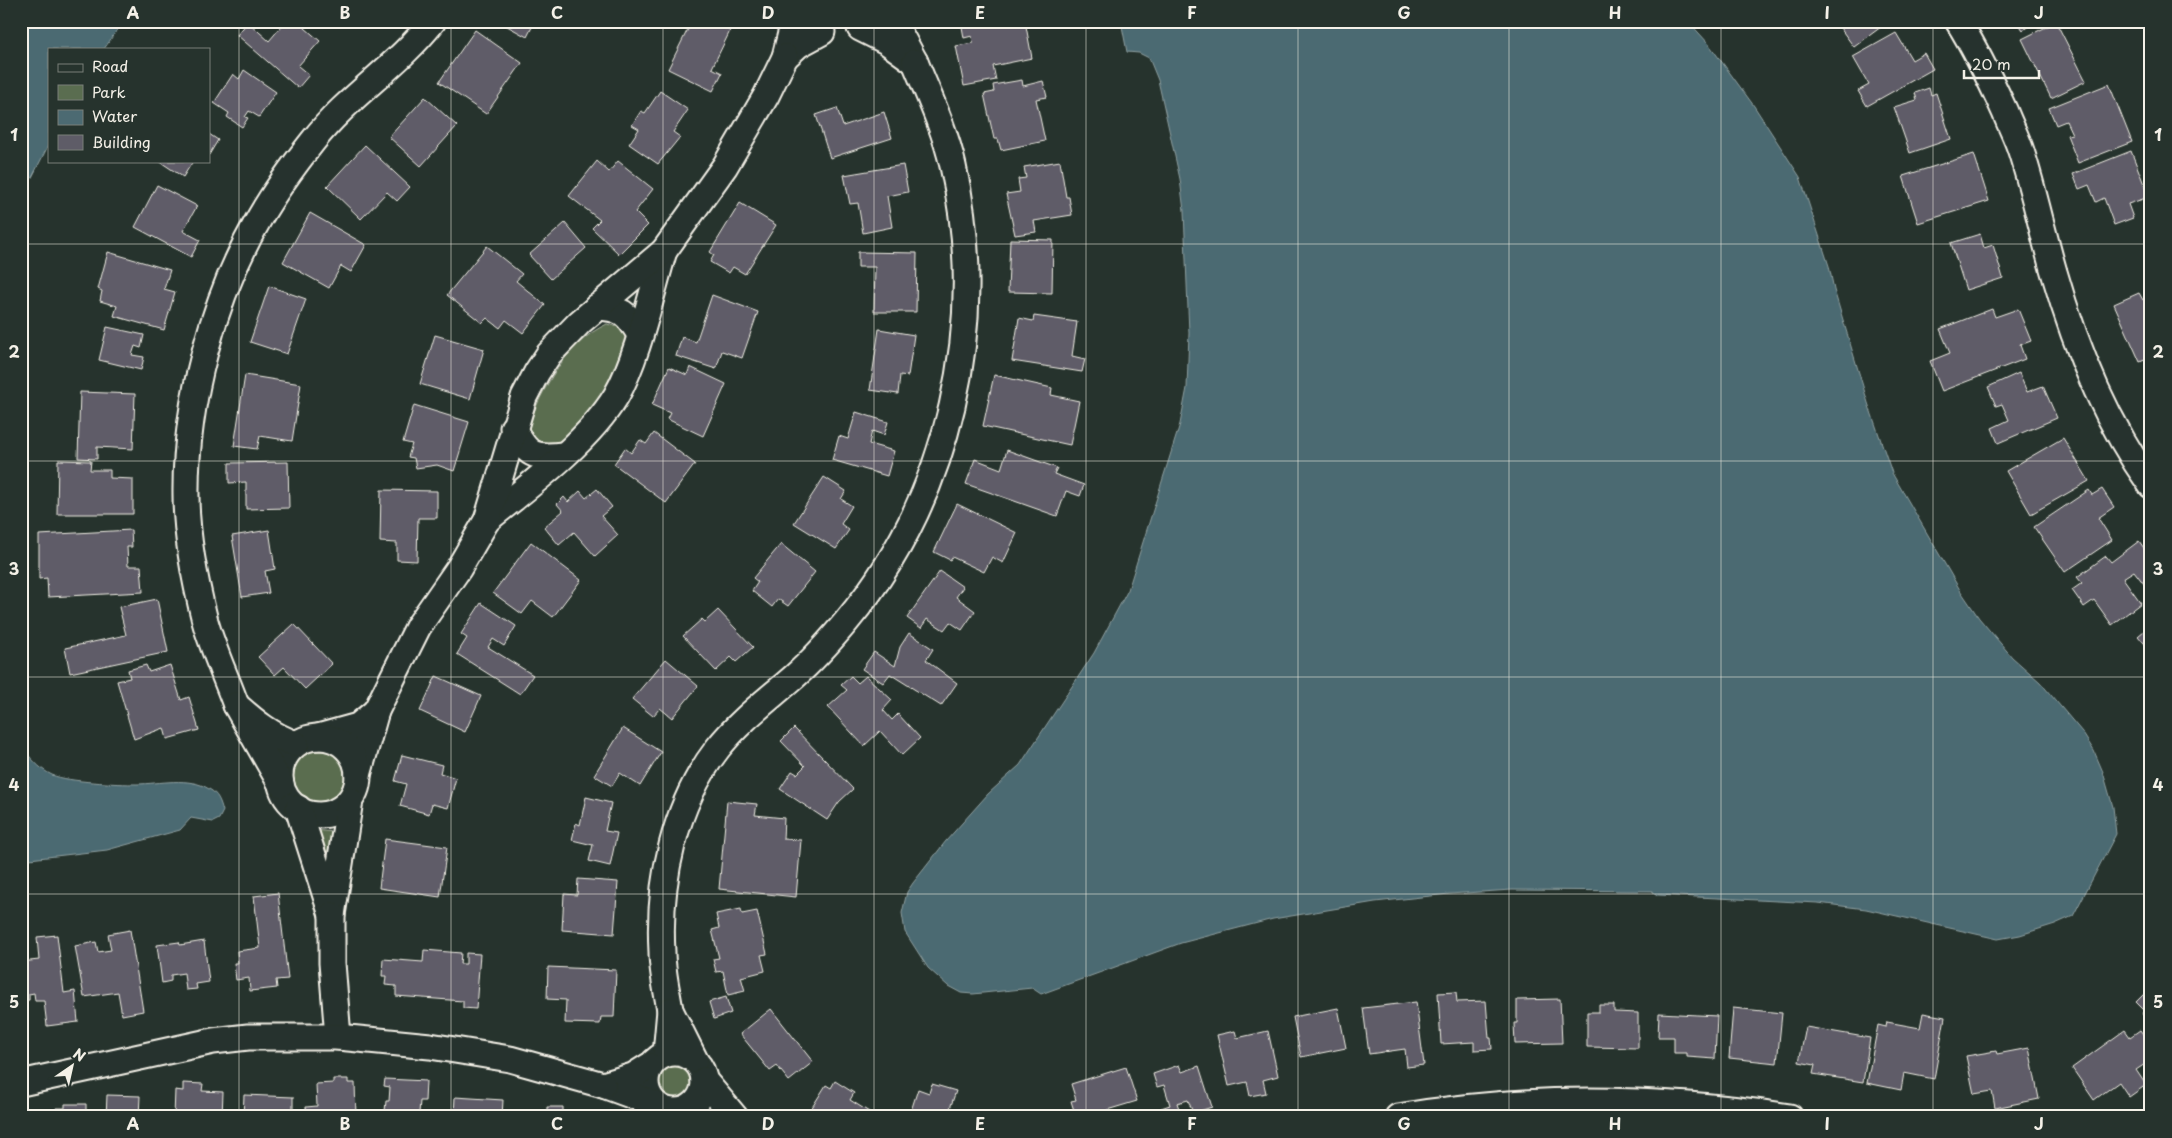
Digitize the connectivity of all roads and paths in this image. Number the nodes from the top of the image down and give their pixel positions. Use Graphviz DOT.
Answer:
graph roads {
  1 [pos="433,21"];
  2 [pos="794,21"];
  3 [pos="893,21"];
  4 [pos="1958,21"];
  5 [pos="864,25"];
  6 [pos="816,26"];
  7 [pos="785,57"];
  8 [pos="915,62"];
  9 [pos="664,251"];
  10 [pos="597,307"];
  11 [pos="640,333"];
  12 [pos="514,428"];
  13 [pos="563,455"];
  14 [pos="2151,485"];
  15 [pos="487,520"];
  16 [pos="236,705"];
  17 [pos="376,711"];
  18 [pos="307,740"];
  19 [pos="358,775"];
  20 [pos="281,784"];
  21 [pos="350,800"];
  22 [pos="298,808"];
  23 [pos="332,915"];
  24 [pos="670,1010"];
  25 [pos="338,1037"];
  26 [pos="658,1060"];
  27 [pos="699,1070"];
  28 [pos="21,1083"];
  29 [pos="603,1085"];
  30 [pos="674,1111"];
  31 [pos="735,1117"];
  32 [pos="1398,1117"];
  33 [pos="1790,1117"];
  1 -- 16 [label="street"];
  2 -- 7 [label="street"];
  3 -- 8 [label="street"];
  4 -- 14 [label="street"];
  5 -- 6 [label="street"];
  5 -- 8 [label="street"];
  6 -- 7 [label="street"];
  7 -- 9 [label="street"];
  8 -- 24 [label="street"];
  9 -- 10 [label="street"];
  9 -- 11 [label="street"];
  10 -- 11 [label="street"];
  10 -- 12 [label="street"];
  11 -- 13 [label="street"];
  12 -- 13 [label="street"];
  12 -- 15 [label="street"];
  13 -- 15 [label="street"];
  15 -- 17 [label="street"];
  16 -- 18 [label="street"];
  16 -- 20 [label="street"];
  17 -- 18 [label="street"];
  17 -- 19 [label="street"];
  18 -- 19 [label="street"];
  18 -- 20 [label="street"];
  19 -- 21 [label="street"];
  20 -- 22 [label="street"];
  21 -- 22 [label="street"];
  21 -- 23 [label="street"];
  22 -- 23 [label="street"];
  23 -- 25 [label="street"];
  24 -- 26 [label="street"];
  24 -- 27 [label="street"];
  25 -- 28 [label="street"];
  25 -- 29 [label="street"];
  26 -- 27 [label="street"];
  26 -- 29 [label="street"];
  26 -- 30 [label="street"];
  27 -- 30 [label="street"];
  27 -- 31 [label="street"];
  29 -- 30 [label="street"];
  32 -- 33 [label="street"];
}
